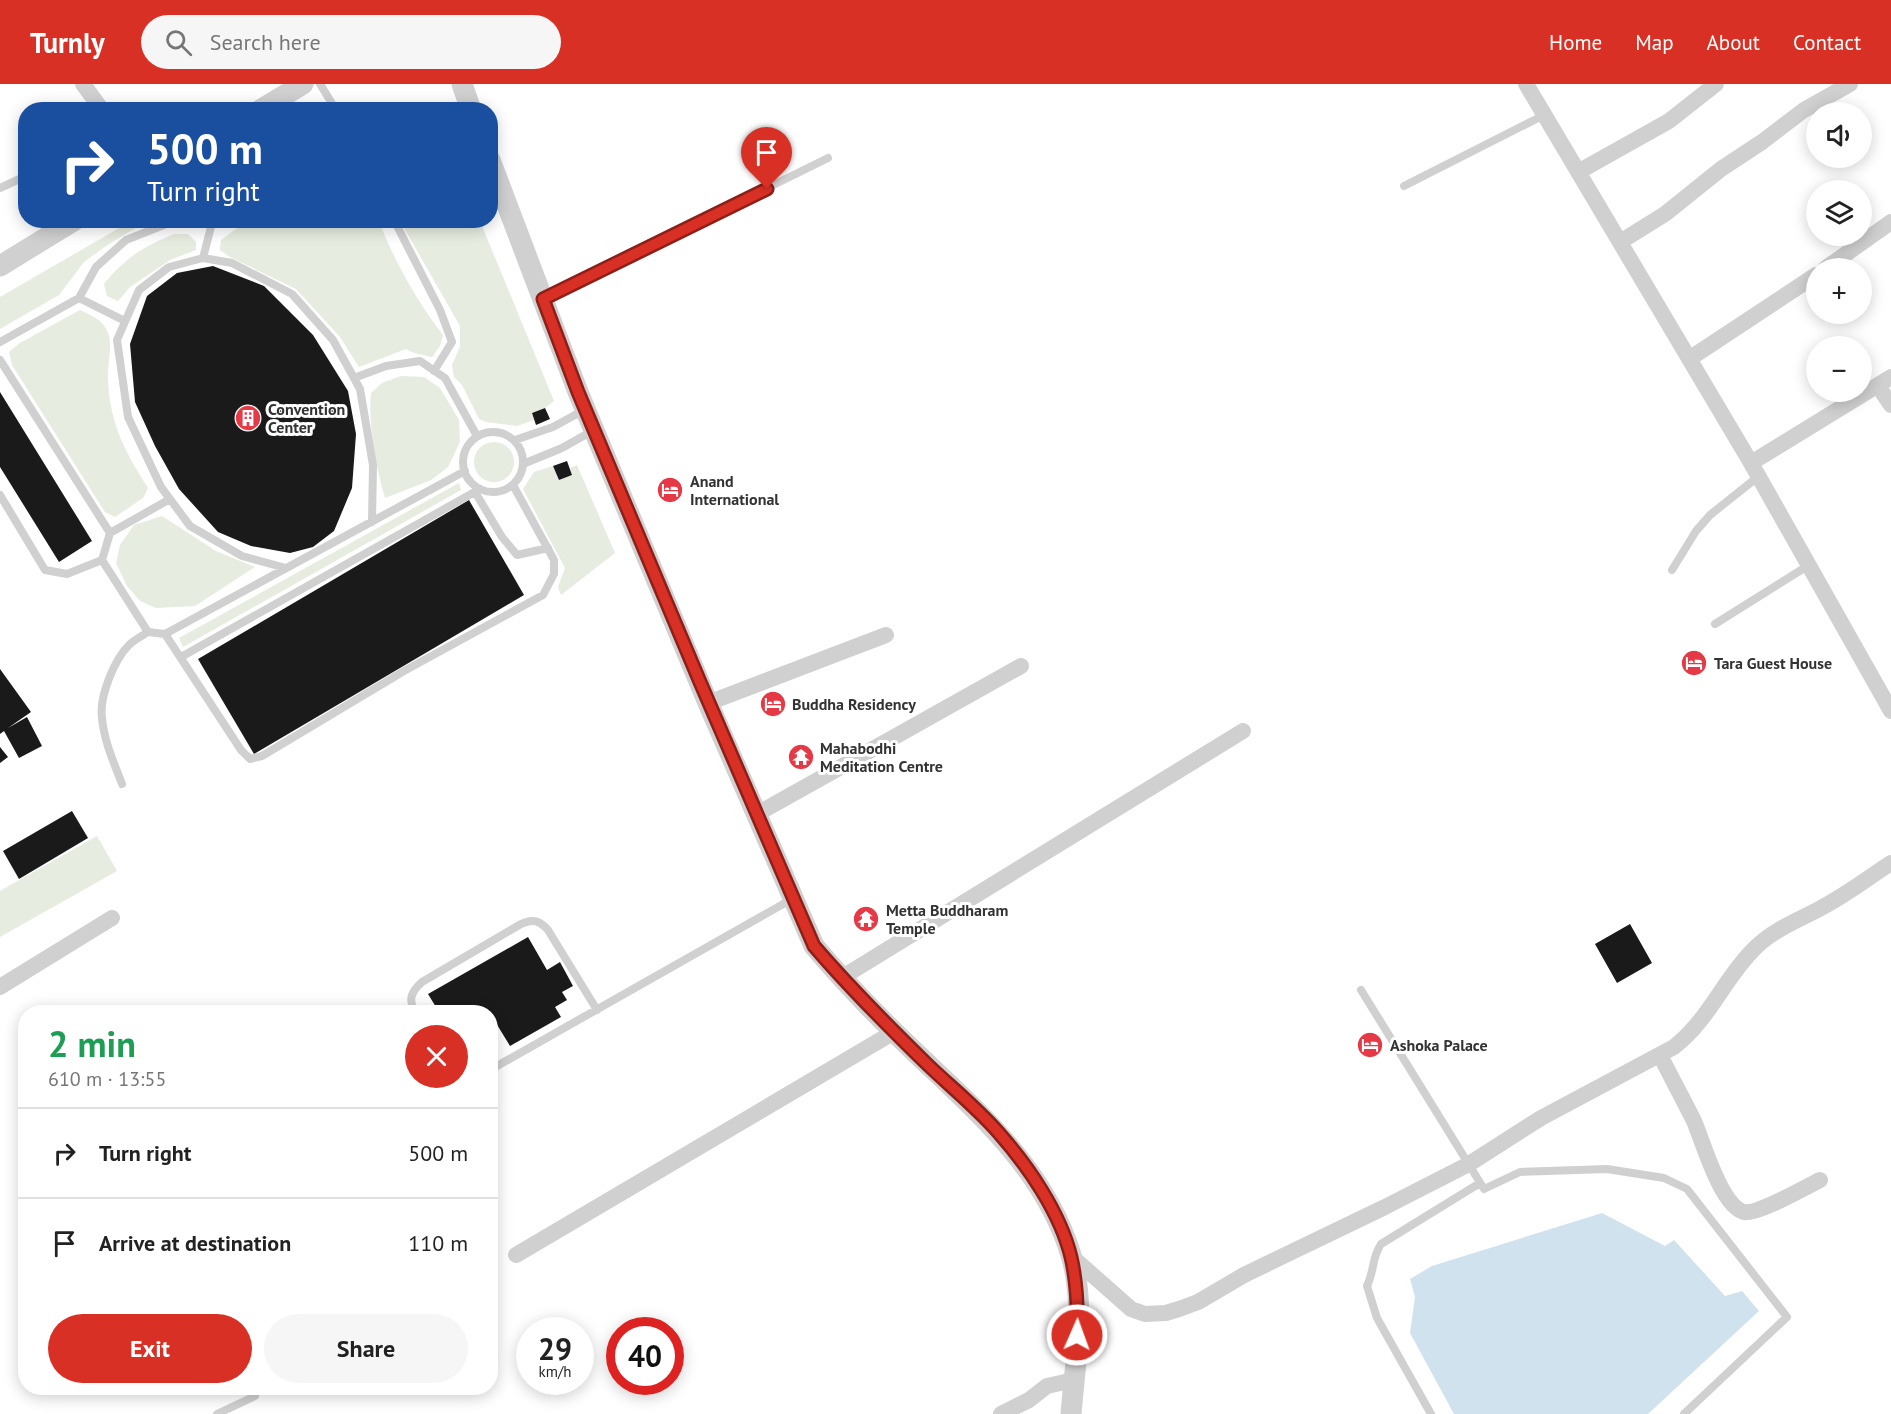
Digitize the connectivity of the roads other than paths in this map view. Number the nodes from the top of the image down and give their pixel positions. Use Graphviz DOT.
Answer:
graph roads {
  1 [pos="83,84"];
  2 [pos="303,84"];
  3 [pos="320,84"];
  4 [pos="462,84"];
  5 [pos="1716,84"];
  6 [pos="1850,84"];
  7 [pos="1530,86"];
  8 [pos="96,102"];
  9 [pos="274,102"];
  10 [pos="331,102"];
  11 [pos="468,102"];
  12 [pos="1544,115"];
  13 [pos="828,158"];
  14 [pos="1578,172"];
  15 [pos="18,180"];
  16 [pos="498,181"];
  17 [pos="1404,186"];
  18 [pos="0,188"];
  19 [pos="1890,226"];
  20 [pos="62,228"];
  21 [pos="155,228"];
  22 [pos="212,228"];
  23 [pos="398,228"];
  24 [pos="1620,242"];
  25 [pos="203,258"];
  26 [pos="1841,258"];
  27 [pos="0,266"];
  28 [pos="1806,282"];
  29 [pos="79,298"];
  30 [pos="543,299"];
  31 [pos="125,321"];
  32 [pos="0,342"];
  33 [pos="1689,359"];
  34 [pos="0,360"];
  35 [pos="434,371"];
  36 [pos="354,378"];
  37 [pos="1885,382"];
  38 [pos="1891,405"];
  39 [pos="586,410"];
  40 [pos="594,430"];
  41 [pos="477,436"];
  42 [pos="515,440"];
  43 [pos="523,464"];
  44 [pos="1755,469"];
  45 [pos="465,471"];
  46 [pos="513,485"];
  47 [pos="477,490"];
  48 [pos="0,495"];
  49 [pos="170,499"];
  50 [pos="372,522"];
  51 [pos="110,532"];
  52 [pos="548,548"];
  53 [pos="102,560"];
  54 [pos="1809,565"];
  55 [pos="286,568"];
  56 [pos="1672,570"];
  57 [pos="1715,624"];
  58 [pos="148,632"];
  59 [pos="165,634"];
  60 [pos="886,634"];
  61 [pos="181,657"];
  62 [pos="1022,666"];
  63 [pos="708,703"];
  64 [pos="1891,711"];
  65 [pos="1243,731"];
  66 [pos="122,784"];
  67 [pos="757,814"];
  68 [pos="1891,863"];
  69 [pos="793,899"];
  70 [pos="112,918"];
  71 [pos="841,978"];
  72 [pos="0,987"];
  73 [pos="1361,990"];
  74 [pos="412,1005"];
  75 [pos="597,1010"];
  76 [pos="894,1032"];
  77 [pos="1660,1055"];
  78 [pos="498,1066"];
  79 [pos="1469,1164"];
  80 [pos="1820,1180"];
  81 [pos="1480,1183"];
  82 [pos="516,1255"];
  83 [pos="1071,1256"];
  84 [pos="1059,1383"];
  85 [pos="255,1396"];
  86 [pos="217,1414"];
  87 [pos="1001,1414"];
  88 [pos="1071,1414"];
  89 [pos="1431,1414"];
  90 [pos="1684,1414"];
  1 -- 8 [label="street"];
  2 -- 9 [label="street"];
  3 -- 10 [label="lane"];
  4 -- 11 [label="street"];
  5 -- 14 [label="street"];
  6 -- 24 [label="street"];
  7 -- 12 [label="street"];
  12 -- 14 [label="street"];
  12 -- 17 [label="lane"];
  13 -- 30 [label="lane"];
  14 -- 24 [label="street"];
  15 -- 18 [label="lane"];
  16 -- 30 [label="street"];
  19 -- 26 [label="street"];
  20 -- 27 [label="street"];
  21 -- 29 [label="lane"];
  22 -- 25 [label="lane"];
  23 -- 35 [label="lane"];
  24 -- 33 [label="street"];
  25 -- 31 [label="lane"];
  25 -- 36 [label="lane"];
  28 -- 33 [label="street"];
  29 -- 31 [label="lane"];
  29 -- 32 [label="lane"];
  30 -- 39 [label="street"];
  31 -- 49 [label="lane"];
  33 -- 44 [label="street"];
  34 -- 51 [label="lane"];
  35 -- 36 [label="lane"];
  35 -- 41 [label="lane"];
  36 -- 50 [label="lane"];
  37 -- 38 [label="street"];
  37 -- 44 [label="street"];
  39 -- 40 [label="street"];
  39 -- 42 [label="lane"];
  40 -- 43 [label="lane"];
  40 -- 63 [label="street"];
  41 -- 42 [label="lane"];
  41 -- 45 [label="lane"];
  42 -- 43 [label="lane"];
  43 -- 46 [label="lane"];
  44 -- 54 [label="street"];
  44 -- 56 [label="lane"];
  45 -- 47 [label="lane"];
  45 -- 50 [label="lane"];
  46 -- 47 [label="lane"];
  46 -- 52 [label="lane"];
  47 -- 52 [label="lane"];
  47 -- 61 [label="lane"];
  48 -- 53 [label="lane"];
  49 -- 51 [label="lane"];
  49 -- 55 [label="lane"];
  50 -- 55 [label="lane"];
  51 -- 53 [label="lane"];
  52 -- 61 [label="lane"];
  53 -- 58 [label="lane"];
  54 -- 57 [label="lane"];
  54 -- 64 [label="street"];
  55 -- 59 [label="lane"];
  58 -- 59 [label="lane"];
  58 -- 66 [label="lane"];
  59 -- 61 [label="lane"];
  60 -- 63 [label="street"];
  62 -- 67 [label="street"];
  63 -- 67 [label="street"];
  65 -- 71 [label="street"];
  67 -- 69 [label="street"];
  68 -- 77 [label="street"];
  69 -- 71 [label="street"];
  69 -- 75 [label="lane"];
  70 -- 72 [label="street"];
  71 -- 76 [label="street"];
  73 -- 79 [label="lane"];
  74 -- 75 [label="lane"];
  75 -- 78 [label="lane"];
  76 -- 82 [label="street"];
  76 -- 83 [label="street"];
  77 -- 79 [label="street"];
  77 -- 80 [label="street"];
  79 -- 81 [label="lane"];
  79 -- 83 [label="street"];
  81 -- 89 [label="lane"];
  81 -- 90 [label="lane"];
  83 -- 84 [label="street"];
  84 -- 87 [label="street"];
  84 -- 88 [label="street"];
  85 -- 86 [label="lane"];
}
